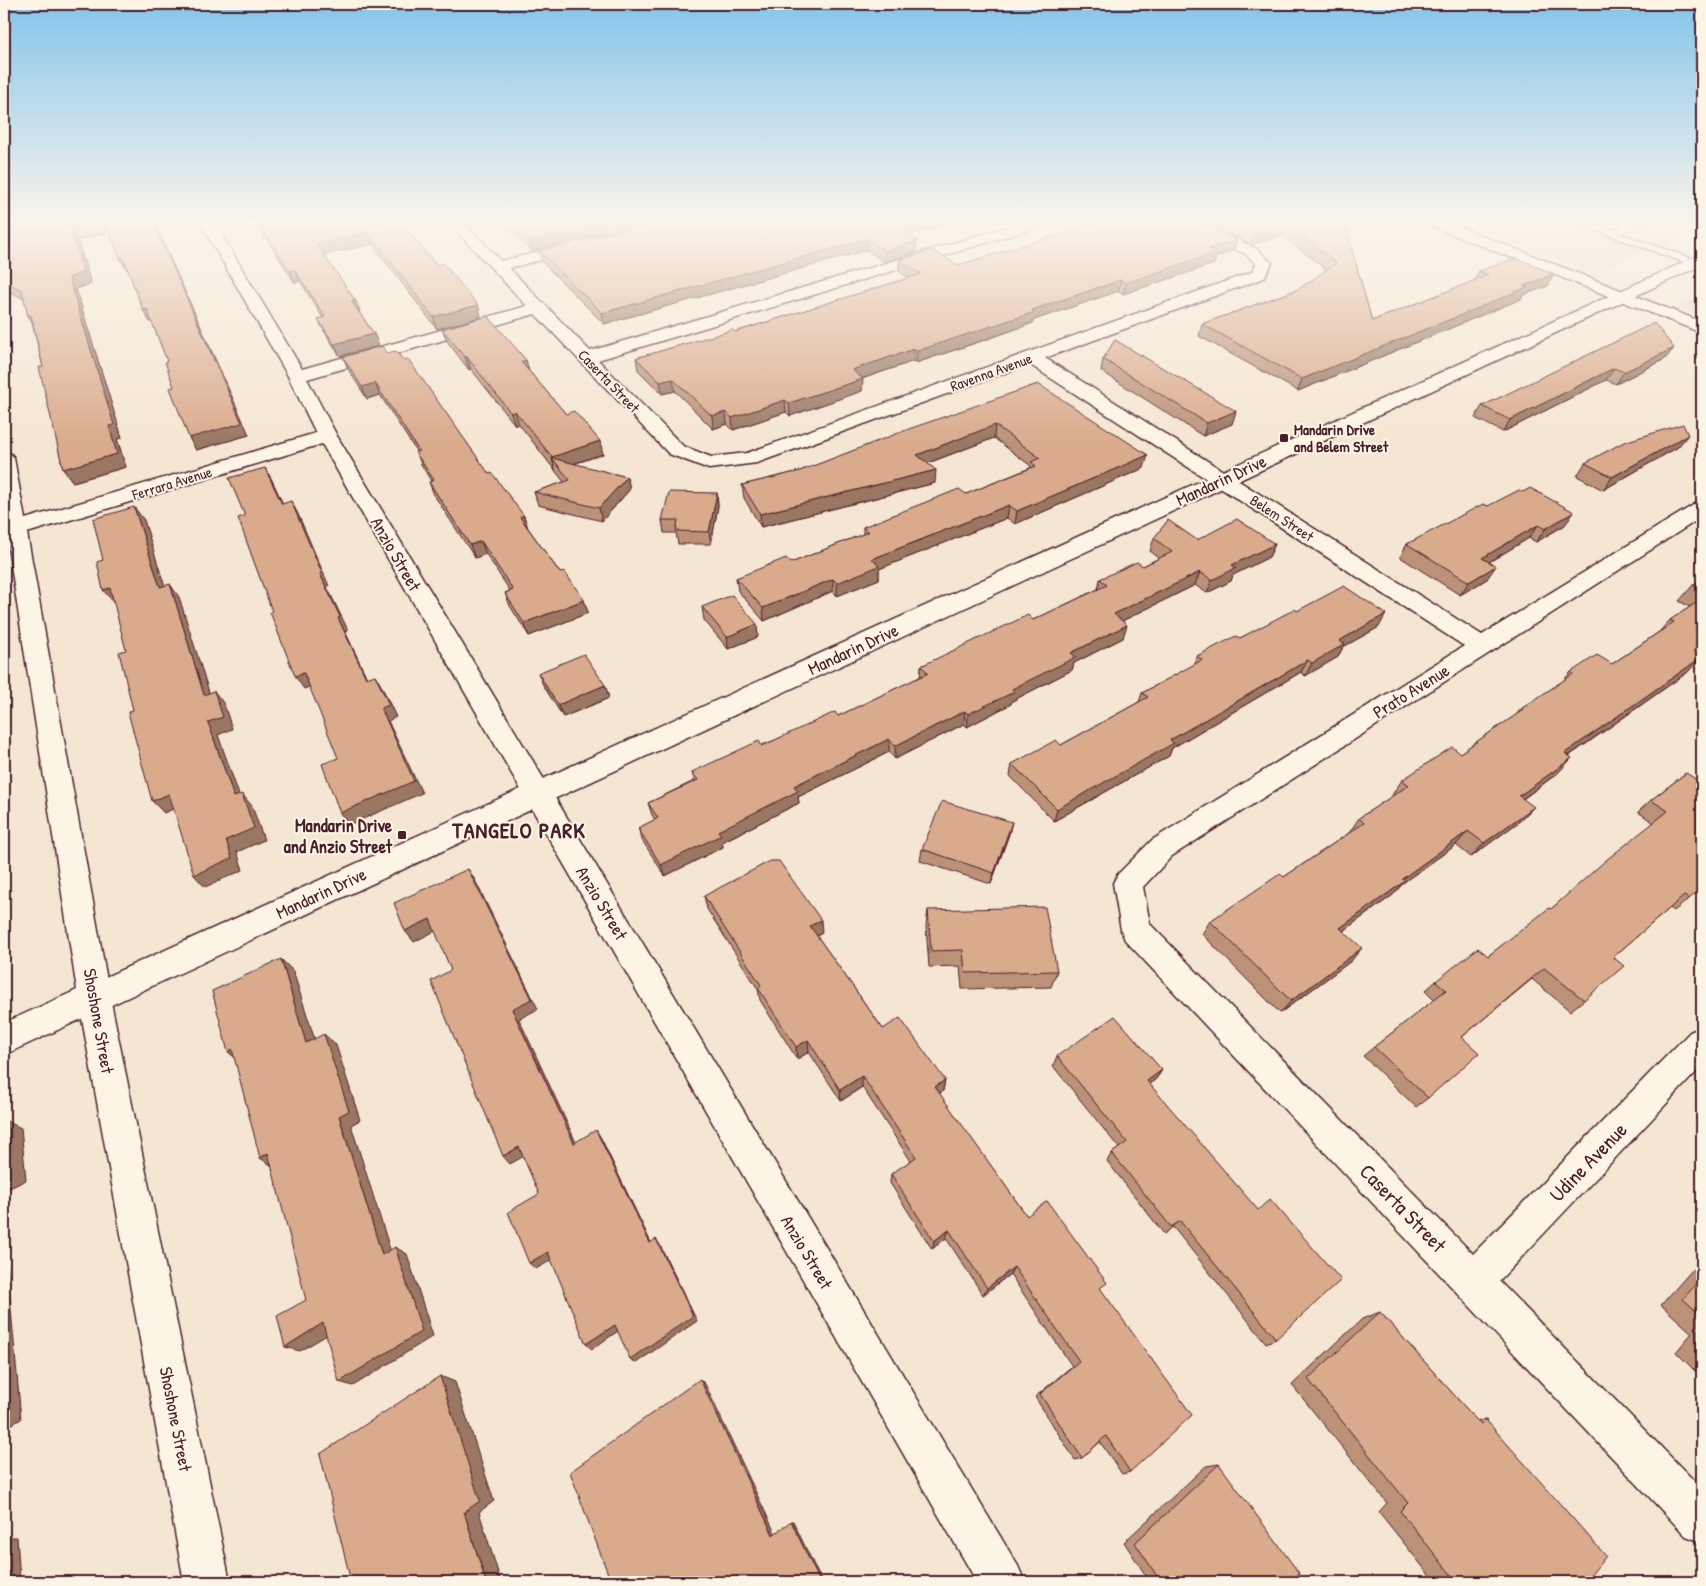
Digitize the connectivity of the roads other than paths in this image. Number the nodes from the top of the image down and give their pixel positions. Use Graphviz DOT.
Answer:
graph roads {
  1 [pos="250,296"];
  2 [pos="528,296"];
  3 [pos="792,296"];
  4 [pos="1200,296"];
  5 [pos="1622,296"];
  6 [pos="539,308"];
  7 [pos="1702,328"];
  8 [pos="1031,357"];
  9 [pos="585,358"];
  10 [pos="297,376"];
  11 [pos="327,436"];
  12 [pos="4,458"];
  13 [pos="709,463"];
  14 [pos="1223,479"];
  15 [pos="1702,508"];
  16 [pos="16,529"];
  17 [pos="1482,646"];
  18 [pos="537,794"];
  19 [pos="1128,883"];
  20 [pos="94,997"];
  21 [pos="4,1039"];
  22 [pos="1702,1043"];
  23 [pos="1473,1281"];
  24 [pos="1702,1520"];
  25 [pos="207,1582"];
  26 [pos="1002,1582"];
  1 -- 10 [label="street, Anzio Street"];
  2 -- 6 [label="street, Caserta Street"];
  3 -- 9 [label="street"];
  4 -- 8 [label="street, Ravenna Avenue"];
  5 -- 7 [label="street"];
  5 -- 14 [label="street, Mandarin Drive"];
  6 -- 9 [label="street, Caserta Street"];
  6 -- 10 [label="street"];
  8 -- 13 [label="street, Ravenna Avenue"];
  8 -- 14 [label="street, Belem Street"];
  9 -- 13 [label="street, Caserta Street"];
  10 -- 11 [label="street, Anzio Street"];
  11 -- 16 [label="street, Ferrara Avenue"];
  11 -- 18 [label="street, Anzio Street"];
  12 -- 16 [label="street, Shoshone Street"];
  14 -- 17 [label="street, Belem Street"];
  14 -- 18 [label="street, Mandarin Drive"];
  15 -- 17 [label="street, Prato Avenue"];
  16 -- 20 [label="street, Shoshone Street"];
  17 -- 19 [label="street, Prato Avenue"];
  18 -- 20 [label="street, Mandarin Drive"];
  18 -- 26 [label="street, Anzio Street"];
  19 -- 23 [label="street, Caserta Street"];
  20 -- 21 [label="street, Mandarin Drive"];
  20 -- 25 [label="street, Shoshone Street"];
  22 -- 23 [label="street, Udine Avenue"];
  23 -- 24 [label="street, Caserta Street"];
}
